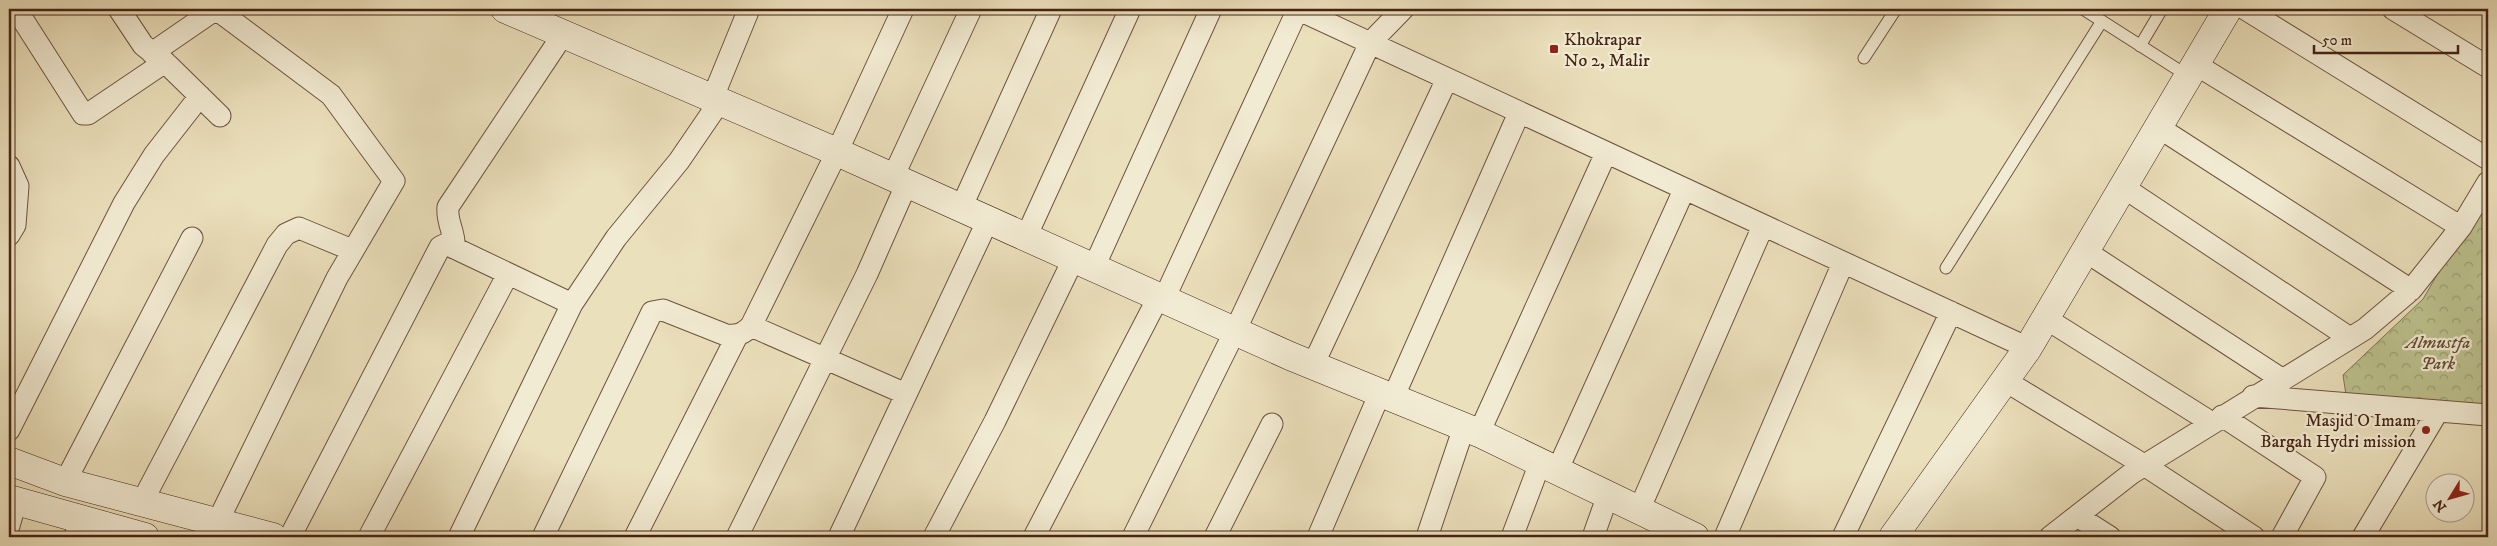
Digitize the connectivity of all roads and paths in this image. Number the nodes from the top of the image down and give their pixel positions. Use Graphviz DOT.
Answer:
graph roads {
  1 [pos="16,9"];
  2 [pos="119,9"];
  3 [pos="216,9"];
  4 [pos="505,9"];
  5 [pos="749,9"];
  6 [pos="902,9"];
  7 [pos="971,9"];
  8 [pos="1051,9"];
  9 [pos="1130,9"];
  10 [pos="1211,9"];
  11 [pos="1297,9"];
  12 [pos="1403,9"];
  13 [pos="1896,9"];
  14 [pos="2083,9"];
  15 [pos="2162,9"];
  16 [pos="2228,9"];
  17 [pos="2245,9"];
  18 [pos="2394,9"];
  19 [pos="2102,21"];
  20 [pos="564,34"];
  21 [pos="1370,43"];
  22 [pos="2140,46"];
  23 [pos="159,58"];
  24 [pos="1864,58"];
  25 [pos="2488,67"];
  26 [pos="2191,70"];
  27 [pos="1447,79"];
  28 [pos="200,96"];
  29 [pos="716,99"];
  30 [pos="1519,113"];
  31 [pos="220,116"];
  32 [pos="2158,127"];
  33 [pos="837,152"];
  34 [pos="1606,153"];
  35 [pos="2488,159"];
  36 [pos="9,166"];
  37 [pos="900,180"];
  38 [pos="2488,182"];
  39 [pos="2123,187"];
  40 [pos="1684,190"];
  41 [pos="961,208"];
  42 [pos="988,220"];
  43 [pos="1764,226"];
  44 [pos="2461,227"];
  45 [pos="9,236"];
  46 [pos="1026,237"];
  47 [pos="192,238"];
  48 [pos="454,248"];
  49 [pos="352,250"];
  50 [pos="2085,251"];
  51 [pos="1084,263"];
  52 [pos="1843,263"];
  53 [pos="1946,268"];
  54 [pos="508,274"];
  55 [pos="2411,290"];
  56 [pos="1162,298"];
  57 [pos="572,304"];
  58 [pos="1950,312"];
  59 [pos="2045,318"];
  60 [pos="744,331"];
  61 [pos="1235,331"];
  62 [pos="2350,338"];
  63 [pos="2028,348"];
  64 [pos="825,358"];
  65 [pos="1313,366"];
  66 [pos="2004,380"];
  67 [pos="2283,380"];
  68 [pos="906,394"];
  69 [pos="1386,396"];
  70 [pos="2253,396"];
  71 [pos="2438,411"];
  72 [pos="2488,415"];
  73 [pos="2217,419"];
  74 [pos="1272,424"];
  75 [pos="9,430"];
  76 [pos="1471,430"];
  77 [pos="9,461"];
  78 [pos="2144,465"];
  79 [pos="1548,467"];
  80 [pos="65,482"];
  81 [pos="1608,495"];
  82 [pos="142,502"];
  83 [pos="11,509"];
  84 [pos="1639,510"];
  85 [pos="2077,516"];
  86 [pos="217,522"];
  87 [pos="78,529"];
  88 [pos="143,537"];
  89 [pos="273,537"];
  90 [pos="290,537"];
  91 [pos="369,537"];
  92 [pos="459,537"];
  93 [pos="543,537"];
  94 [pos="636,537"];
  95 [pos="737,537"];
  96 [pos="839,537"];
  97 [pos="934,537"];
  98 [pos="1034,537"];
  99 [pos="1133,537"];
  100 [pos="1215,537"];
  101 [pos="1318,537"];
  102 [pos="1427,537"];
  103 [pos="1512,537"];
  104 [pos="1593,537"];
  105 [pos="1695,537"];
  106 [pos="1725,537"];
  107 [pos="1843,537"];
  108 [pos="1893,537"];
  109 [pos="2050,537"];
  110 [pos="2110,537"];
  111 [pos="2254,537"];
  112 [pos="2282,537"];
  113 [pos="2363,537"];
  1 -- 23 [label="street"];
  2 -- 23 [label="street"];
  3 -- 23 [label="street"];
  3 -- 49 [label="street"];
  4 -- 20 [label="street"];
  5 -- 29 [label="street"];
  6 -- 33 [label="street"];
  7 -- 37 [label="street"];
  8 -- 41 [label="street"];
  9 -- 46 [label="street"];
  10 -- 51 [label="street"];
  11 -- 21 [label="street"];
  11 -- 56 [label="street"];
  12 -- 21 [label="street"];
  13 -- 24 [label="lane"];
  14 -- 19 [label="lane"];
  15 -- 22 [label="lane"];
  16 -- 26 [label="street"];
  17 -- 35 [label="street"];
  18 -- 25 [label="street"];
  19 -- 22 [label="lane"];
  19 -- 53 [label="lane"];
  20 -- 29 [label="street"];
  20 -- 48 [label="street"];
  21 -- 27 [label="street"];
  21 -- 61 [label="street"];
  22 -- 26 [label="lane"];
  23 -- 28 [label="street"];
  26 -- 32 [label="street"];
  26 -- 44 [label="street"];
  27 -- 30 [label="street"];
  27 -- 65 [label="street"];
  28 -- 31 [label="street"];
  28 -- 75 [label="street"];
  29 -- 33 [label="street"];
  29 -- 57 [label="street"];
  30 -- 34 [label="street"];
  30 -- 69 [label="street"];
  32 -- 39 [label="street"];
  32 -- 55 [label="street"];
  33 -- 37 [label="street"];
  33 -- 60 [label="street"];
  34 -- 40 [label="street"];
  34 -- 76 [label="street"];
  36 -- 45 [label="street"];
  37 -- 41 [label="street"];
  37 -- 64 [label="street"];
  38 -- 44 [label="street"];
  39 -- 50 [label="street"];
  39 -- 62 [label="street"];
  40 -- 43 [label="street"];
  40 -- 79 [label="street"];
  41 -- 42 [label="street"];
  42 -- 46 [label="street"];
  42 -- 68 [label="street"];
  43 -- 52 [label="street"];
  43 -- 84 [label="street"];
  44 -- 55 [label="street"];
  46 -- 51 [label="street"];
  47 -- 80 [label="street"];
  48 -- 54 [label="street"];
  48 -- 90 [label="street"];
  49 -- 82 [label="street"];
  49 -- 86 [label="street"];
  50 -- 59 [label="street"];
  50 -- 67 [label="street"];
  51 -- 56 [label="street"];
  51 -- 97 [label="street"];
  52 -- 58 [label="street"];
  52 -- 106 [label="street"];
  54 -- 57 [label="street"];
  54 -- 91 [label="street"];
  55 -- 62 [label="street"];
  56 -- 61 [label="street"];
  56 -- 98 [label="street"];
  57 -- 92 [label="street"];
  58 -- 63 [label="street"];
  58 -- 107 [label="street"];
  59 -- 63 [label="street"];
  59 -- 73 [label="street"];
  60 -- 64 [label="street"];
  60 -- 93 [label="street"];
  60 -- 94 [label="street"];
  61 -- 65 [label="street"];
  61 -- 99 [label="street"];
  62 -- 67 [label="street"];
  63 -- 66 [label="street"];
  64 -- 68 [label="street"];
  64 -- 95 [label="street"];
  65 -- 69 [label="street"];
  66 -- 78 [label="street"];
  66 -- 108 [label="street"];
  67 -- 70 [label="street"];
  68 -- 96 [label="street"];
  69 -- 76 [label="street"];
  69 -- 101 [label="street"];
  70 -- 71 [label="street"];
  70 -- 73 [label="street"];
  71 -- 72 [label="street"];
  71 -- 113 [label="street"];
  73 -- 78 [label="street"];
  73 -- 112 [label="street"];
  74 -- 100 [label="street"];
  76 -- 79 [label="street"];
  76 -- 102 [label="street"];
  77 -- 80 [label="street"];
  78 -- 85 [label="street"];
  78 -- 111 [label="street"];
  79 -- 81 [label="street"];
  79 -- 103 [label="street"];
  80 -- 82 [label="street"];
  81 -- 84 [label="street"];
  81 -- 104 [label="street"];
  82 -- 86 [label="street"];
  83 -- 87 [label="street"];
  84 -- 105 [label="street"];
  85 -- 109 [label="street"];
  85 -- 110 [label="street"];
  86 -- 89 [label="street"];
  87 -- 88 [label="street"];
}
